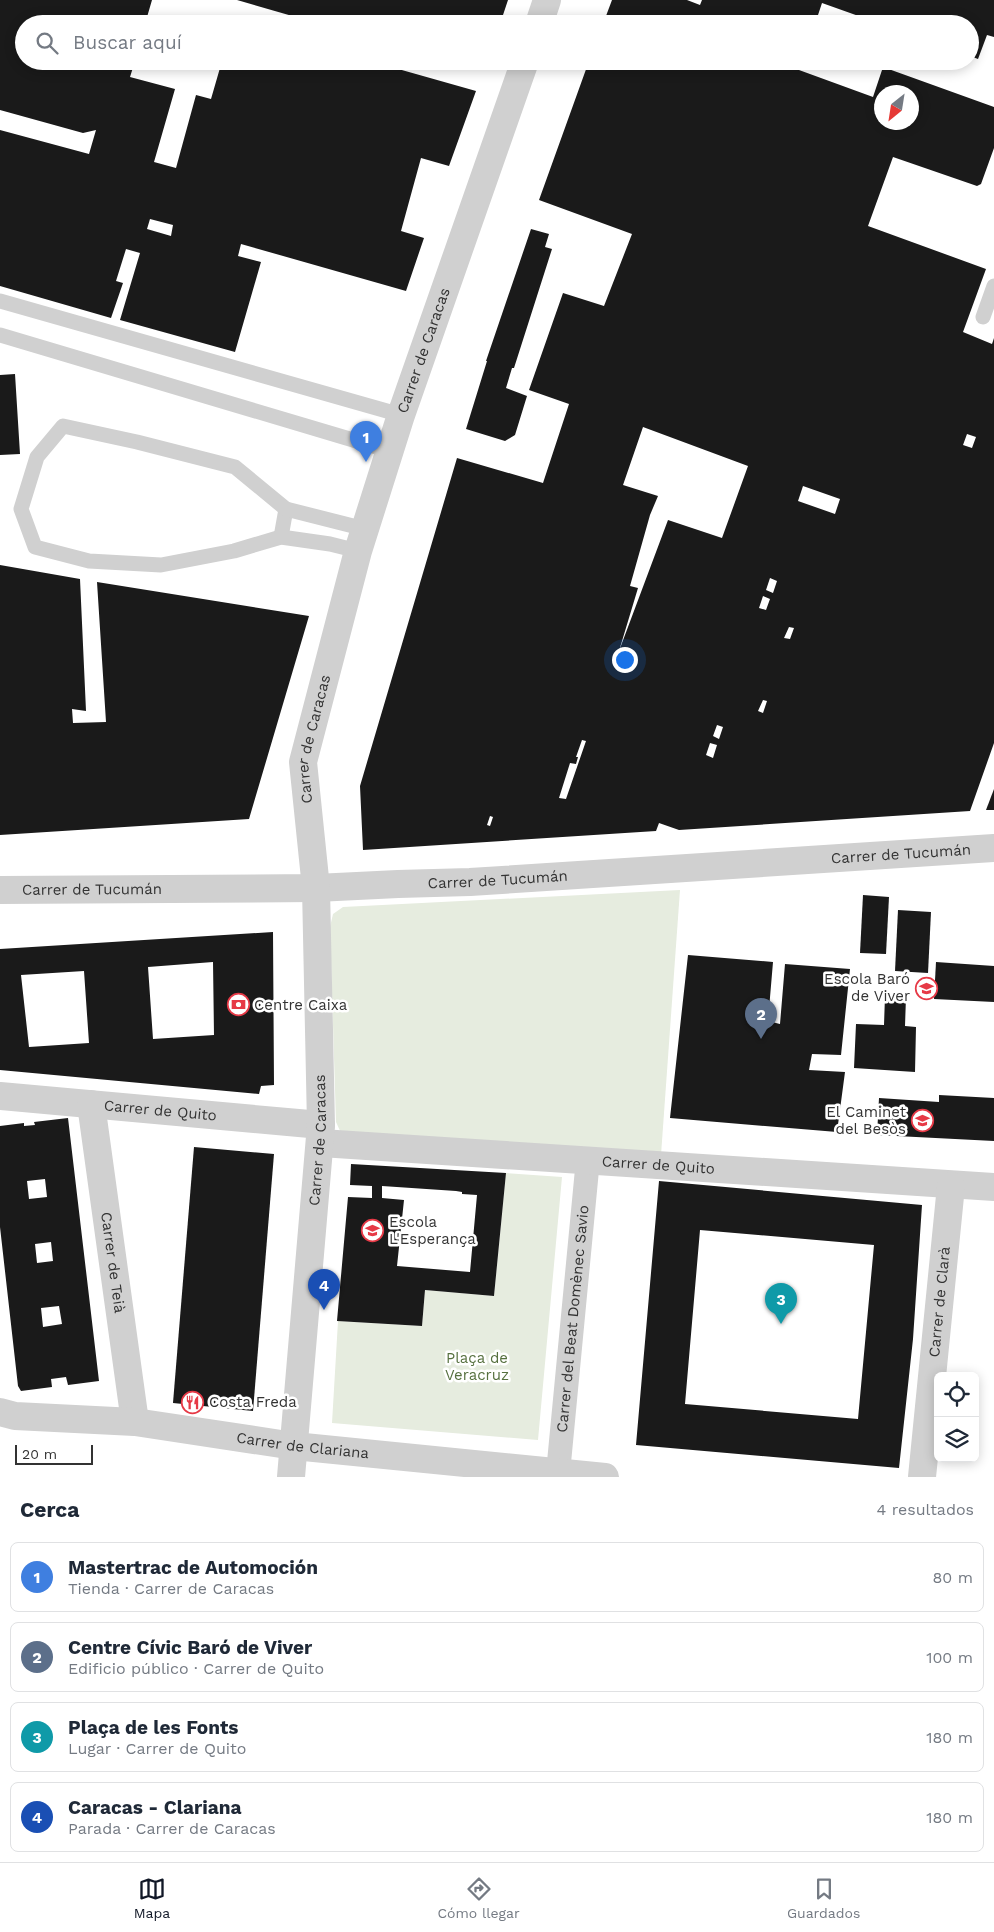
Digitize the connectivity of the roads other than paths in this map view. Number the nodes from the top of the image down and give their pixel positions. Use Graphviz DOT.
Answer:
graph roads {
  1 [pos="547,0"];
  2 [pos="542,15"];
  3 [pos="522,70"];
  4 [pos="994,286"];
  5 [pos="0,301"];
  6 [pos="983,317"];
  7 [pos="0,335"];
  8 [pos="401,415"];
  9 [pos="390,451"];
  10 [pos="286,509"];
  11 [pos="281,537"];
  12 [pos="361,540"];
  13 [pos="994,848"];
  14 [pos="316,888"];
  15 [pos="0,890"];
  16 [pos="0,1096"];
  17 [pos="91,1104"];
  18 [pos="321,1134"];
  19 [pos="588,1159"];
  20 [pos="951,1186"];
  21 [pos="994,1187"];
  22 [pos="0,1412"];
  23 [pos="135,1422"];
  24 [pos="294,1446"];
  25 [pos="558,1475"];
  26 [pos="291,1477"];
  27 [pos="605,1477"];
  28 [pos="922,1477"];
  1 -- 2 [label="street"];
  3 -- 8 [label="street, Carrer de Caracas"];
  4 -- 6 [label="lane"];
  5 -- 8 [label="lane"];
  7 -- 9 [label="lane"];
  8 -- 9 [label="street, Carrer de Caracas"];
  9 -- 12 [label="street, Carrer de Caracas"];
  10 -- 11 [label="lane"];
  10 -- 11 [label="lane"];
  10 -- 12 [label="lane"];
  11 -- 12 [label="lane"];
  12 -- 14 [label="street, Carrer de Caracas"];
  13 -- 14 [label="street, Carrer de Tucumán"];
  14 -- 15 [label="street, Carrer de Tucumán"];
  14 -- 18 [label="street, Carrer de Caracas"];
  16 -- 17 [label="street, Carrer de Quito"];
  17 -- 18 [label="street, Carrer de Quito"];
  17 -- 23 [label="street, Carrer de Teià"];
  18 -- 19 [label="street, Carrer de Quito"];
  18 -- 24 [label="street, Carrer de Caracas"];
  19 -- 20 [label="street, Carrer de Quito"];
  19 -- 25 [label="street, Carrer del Beat Domènec Savio"];
  20 -- 21 [label="street, Carrer de Quito"];
  20 -- 28 [label="street, Carrer de Clarà"];
  22 -- 23 [label="street, Carrer de Clariana"];
  23 -- 24 [label="street, Carrer de Clariana"];
  24 -- 25 [label="street, Carrer de Clariana"];
  24 -- 26 [label="street, Carrer de Caracas"];
  25 -- 27 [label="street, Carrer de Clariana"];
}
